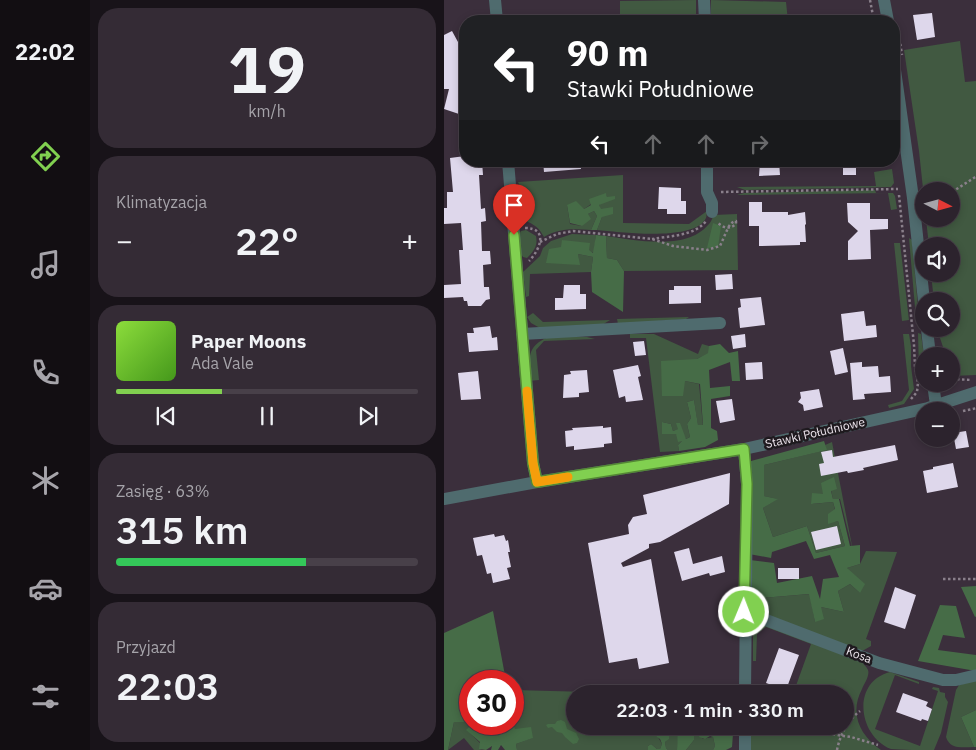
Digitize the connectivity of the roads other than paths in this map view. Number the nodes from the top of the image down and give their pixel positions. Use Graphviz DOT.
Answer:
graph roads {
  1 [pos="495,0"];
  2 [pos="704,0"];
  3 [pos="884,0"];
  4 [pos="496,15"];
  5 [pos="705,15"];
  6 [pos="887,15"];
  7 [pos="900,104"];
  8 [pos="508,167"];
  9 [pos="707,167"];
  10 [pos="712,212"];
  11 [pos="923,292"];
  12 [pos="720,323"];
  13 [pos="522,334"];
  14 [pos="976,392"];
  15 [pos="947,402"];
  16 [pos="915,411"];
  17 [pos="744,449"];
  18 [pos="537,482"];
  19 [pos="444,499"];
  20 [pos="744,612"];
  21 [pos="976,675"];
  22 [pos="745,685"];
  23 [pos="745,735"];
  24 [pos="745,750"];
  1 -- 4 [label="street"];
  2 -- 5 [label="street"];
  3 -- 6 [label="street"];
  7 -- 11 [label="street"];
  8 -- 13 [label="street"];
  9 -- 10 [label="street"];
  12 -- 13 [label="street"];
  13 -- 18 [label="street"];
  14 -- 15 [label="street, Stawki Południowe"];
  16 -- 17 [label="street, Stawki Południowe"];
  17 -- 18 [label="street, Stawki Południowe"];
  17 -- 20 [label="street"];
  18 -- 19 [label="street, Stawki Południowe"];
  20 -- 21 [label="street, Kosa"];
  20 -- 22 [label="street"];
  23 -- 24 [label="street"];
}
